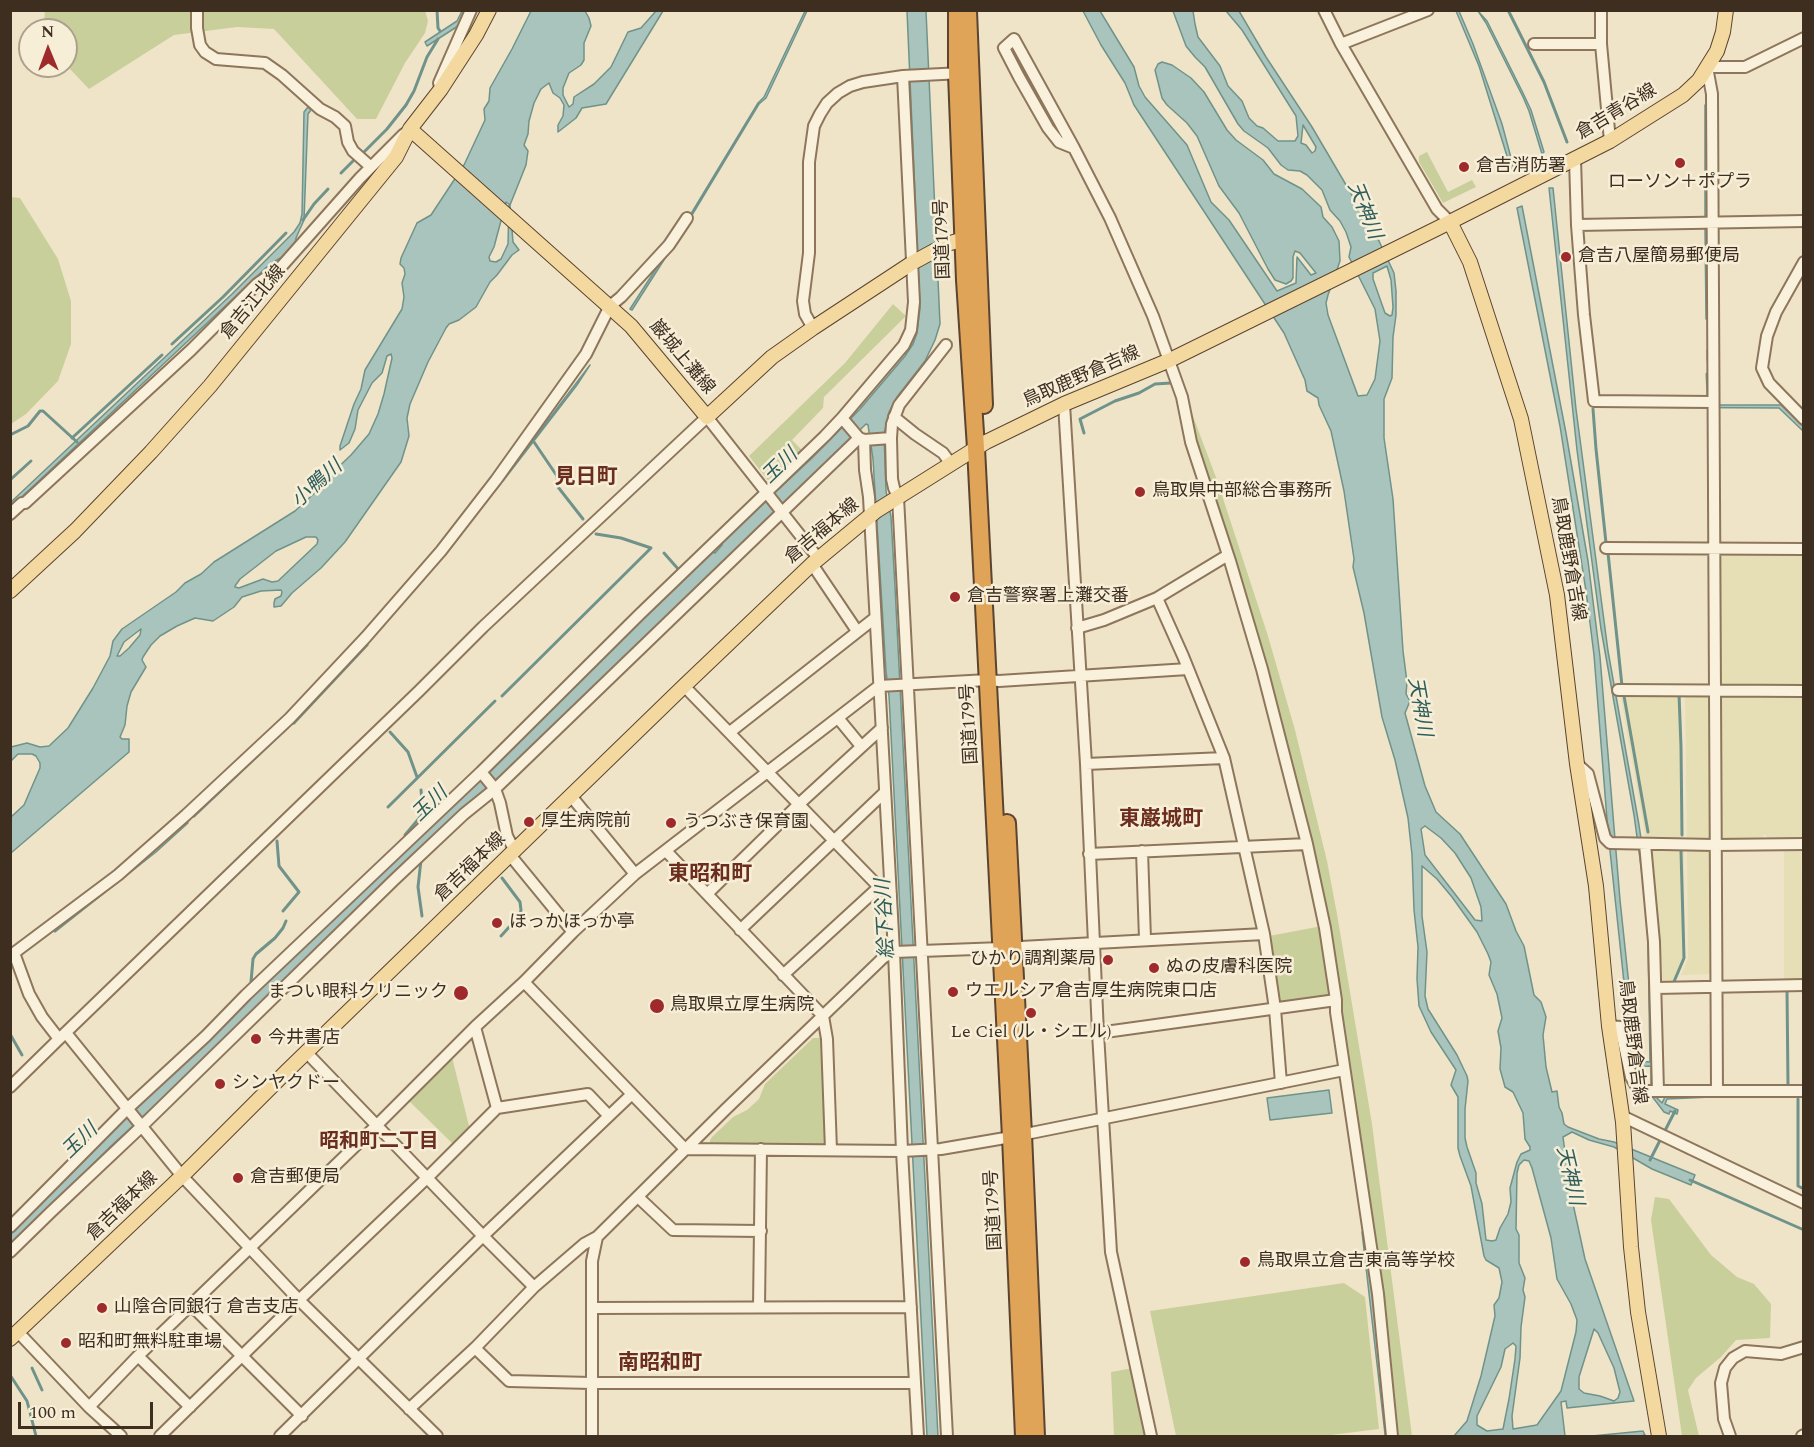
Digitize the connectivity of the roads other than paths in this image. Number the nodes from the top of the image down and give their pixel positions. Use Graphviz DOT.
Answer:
graph roads {
  1 [pos="197,10"];
  2 [pos="471,10"];
  3 [pos="489,10"];
  4 [pos="957,10"];
  5 [pos="968,10"];
  6 [pos="1324,10"];
  7 [pos="1428,10"];
  8 [pos="1601,10"];
  9 [pos="1726,10"];
  10 [pos="1803,38"];
  11 [pos="1341,44"];
  12 [pos="1534,44"];
  13 [pos="1601,44"];
  14 [pos="1707,67"];
  15 [pos="956,74"];
  16 [pos="904,75"];
  17 [pos="441,89"];
  18 [pos="410,129"];
  19 [pos="1610,141"];
  20 [pos="1074,148"];
  21 [pos="1575,159"];
  22 [pos="371,167"];
  23 [pos="687,218"];
  24 [pos="1803,221"];
  25 [pos="1450,222"];
  26 [pos="1711,223"];
  27 [pos="1577,225"];
  28 [pos="970,239"];
  29 [pos="913,262"];
  30 [pos="1803,262"];
  31 [pos="607,304"];
  32 [pos="813,328"];
  33 [pos="946,345"];
  34 [pos="1173,359"];
  35 [pos="1713,402"];
  36 [pos="1064,404"];
  37 [pos="707,417"];
  38 [pos="894,417"];
  39 [pos="842,418"];
  40 [pos="1803,419"];
  41 [pos="891,438"];
  42 [pos="861,439"];
  43 [pos="981,445"];
  44 [pos="951,464"];
  45 [pos="768,493"];
  46 [pos="896,498"];
  47 [pos="781,510"];
  48 [pos="10,514"];
  49 [pos="873,514"];
  50 [pos="1606,548"];
  51 [pos="1714,549"];
  52 [pos="1803,549"];
  53 [pos="1228,555"];
  54 [pos="815,561"];
  55 [pos="10,591"];
  56 [pos="1157,598"];
  57 [pos="875,618"];
  58 [pos="1077,628"];
  59 [pos="857,631"];
  60 [pos="1188,669"];
  61 [pos="1080,676"];
  62 [pos="993,681"];
  63 [pos="905,684"];
  64 [pos="883,685"];
  65 [pos="684,686"];
  66 [pos="1618,690"];
  67 [pos="1714,690"];
  68 [pos="1803,691"];
  69 [pos="838,718"];
  70 [pos="882,728"];
  71 [pos="730,732"];
  72 [pos="861,746"];
  73 [pos="1224,759"];
  74 [pos="1086,764"];
  75 [pos="1577,764"];
  76 [pos="481,772"];
  77 [pos="768,773"];
  78 [pos="495,789"];
  79 [pos="885,792"];
  80 [pos="571,796"];
  81 [pos="799,804"];
  82 [pos="835,840"];
  83 [pos="1307,844"];
  84 [pos="1645,844"];
  85 [pos="1803,844"];
  86 [pos="1715,845"];
  87 [pos="1245,846"];
  88 [pos="666,851"];
  89 [pos="1142,851"];
  90 [pos="512,853"];
  91 [pos="1089,854"];
  92 [pos="635,874"];
  93 [pos="879,887"];
  94 [pos="707,894"];
  95 [pos="891,894"];
  96 [pos="740,930"];
  97 [pos="573,932"];
  98 [pos="1264,934"];
  99 [pos="1145,939"];
  100 [pos="1094,942"];
  101 [pos="1008,947"];
  102 [pos="919,950"];
  103 [pos="898,951"];
  104 [pos="12,954"];
  105 [pos="783,975"];
  106 [pos="524,982"];
  107 [pos="1717,986"];
  108 [pos="1803,986"];
  109 [pos="1656,988"];
  110 [pos="1336,1000"];
  111 [pos="1275,1009"];
  112 [pos="823,1016"];
  113 [pos="1609,1026"];
  114 [pos="475,1027"];
  115 [pos="1098,1033"];
  116 [pos="62,1036"];
  117 [pos="307,1053"];
  118 [pos="1344,1070"];
  119 [pos="1281,1083"];
  120 [pos="10,1087"];
  121 [pos="1658,1091"];
  122 [pos="1717,1091"];
  123 [pos="1803,1091"];
  124 [pos="632,1095"];
  125 [pos="127,1108"];
  126 [pos="497,1108"];
  127 [pos="609,1116"];
  128 [pos="1102,1118"];
  129 [pos="1623,1119"];
  130 [pos="141,1126"];
  131 [pos="376,1126"];
  132 [pos="1017,1135"];
  133 [pos="685,1149"];
  134 [pos="761,1149"];
  135 [pos="831,1150"];
  136 [pos="929,1150"];
  137 [pos="906,1151"];
  138 [pos="182,1176"];
  139 [pos="427,1178"];
  140 [pos="638,1197"];
  141 [pos="1803,1203"];
  142 [pos="10,1227"];
  143 [pos="761,1231"];
  144 [pos="483,1236"];
  145 [pos="597,1238"];
  146 [pos="250,1248"];
  147 [pos="10,1252"];
  148 [pos="534,1287"];
  149 [pos="299,1300"];
  150 [pos="191,1305"];
  151 [pos="759,1307"];
  152 [pos="911,1307"];
  153 [pos="593,1308"];
  154 [pos="14,1335"];
  155 [pos="1803,1347"];
  156 [pos="475,1348"];
  157 [pos="138,1356"];
  158 [pos="242,1356"];
  159 [pos="359,1359"];
  160 [pos="591,1383"];
  161 [pos="915,1383"];
  162 [pos="89,1407"];
  163 [pos="190,1407"];
  164 [pos="409,1409"];
  165 [pos="302,1416"];
  166 [pos="121,1437"];
  167 [pos="160,1437"];
  168 [pos="280,1437"];
  169 [pos="437,1437"];
  170 [pos="592,1437"];
  171 [pos="918,1437"];
  172 [pos="947,1437"];
  173 [pos="1024,1437"];
  174 [pos="1036,1437"];
  175 [pos="1151,1437"];
  176 [pos="1392,1437"];
  177 [pos="1659,1437"];
  178 [pos="1730,1437"];
  1 -- 22 [label="street"];
  2 -- 17 [label="street"];
  3 -- 17 [label="main road, 倉吉江北線"];
  4 -- 15 [label="highway, 国道179号"];
  5 -- 15 [label="highway, 国道179号"];
  6 -- 11 [label="street"];
  7 -- 11 [label="street"];
  8 -- 13 [label="street"];
  9 -- 14 [label="main road, 倉吉青谷線"];
  10 -- 14 [label="street"];
  11 -- 25 [label="street"];
  12 -- 13 [label="street"];
  13 -- 19 [label="street"];
  14 -- 19 [label="main road, 倉吉青谷線"];
  14 -- 26 [label="street"];
  15 -- 16 [label="street"];
  15 -- 28 [label="highway, 国道179号"];
  16 -- 29 [label="street"];
  16 -- 32 [label="street"];
  17 -- 18 [label="main road, 倉吉江北線"];
  18 -- 22 [label="street"];
  18 -- 31 [label="main road, 巌城上灘線"];
  18 -- 55 [label="main road, 倉吉江北線"];
  19 -- 21 [label="main road, 倉吉青谷線"];
  20 -- 20 [label="street"];
  20 -- 34 [label="street"];
  21 -- 25 [label="main road, 倉吉青谷線"];
  21 -- 27 [label="street"];
  22 -- 48 [label="street"];
  23 -- 31 [label="street"];
  24 -- 26 [label="street"];
  25 -- 34 [label="main road, 鳥取鹿野倉吉線"];
  25 -- 75 [label="main road, 鳥取鹿野倉吉線"];
  26 -- 27 [label="street"];
  26 -- 35 [label="street"];
  27 -- 35 [label="street"];
  28 -- 29 [label="main road, 巌城上灘線"];
  28 -- 43 [label="highway, 国道179号"];
  29 -- 32 [label="main road, 巌城上灘線"];
  29 -- 39 [label="street"];
  30 -- 40 [label="street"];
  31 -- 37 [label="main road, 巌城上灘線"];
  31 -- 104 [label="street"];
  32 -- 37 [label="main road, 巌城上灘線"];
  33 -- 38 [label="street"];
  34 -- 36 [label="main road, 鳥取鹿野倉吉線"];
  34 -- 53 [label="street"];
  35 -- 51 [label="street"];
  36 -- 43 [label="main road, 鳥取鹿野倉吉線"];
  36 -- 58 [label="street"];
  37 -- 45 [label="street"];
  37 -- 116 [label="street"];
  38 -- 41 [label="street"];
  38 -- 44 [label="street"];
  39 -- 42 [label="street"];
  39 -- 45 [label="street"];
  41 -- 42 [label="street"];
  41 -- 46 [label="street"];
  42 -- 47 [label="street"];
  42 -- 49 [label="street"];
  43 -- 44 [label="main road, 倉吉福本線"];
  43 -- 62 [label="highway, 国道179号"];
  44 -- 46 [label="main road, 倉吉福本線"];
  45 -- 47 [label="street"];
  45 -- 76 [label="street"];
  46 -- 49 [label="main road, 倉吉福本線"];
  46 -- 63 [label="street"];
  47 -- 54 [label="street"];
  47 -- 78 [label="street"];
  49 -- 54 [label="main road, 倉吉福本線"];
  49 -- 57 [label="street"];
  50 -- 51 [label="street"];
  51 -- 52 [label="street"];
  51 -- 67 [label="street"];
  53 -- 56 [label="street"];
  53 -- 83 [label="street"];
  54 -- 59 [label="street"];
  54 -- 65 [label="main road, 倉吉福本線"];
  56 -- 58 [label="street"];
  56 -- 60 [label="street"];
  57 -- 59 [label="street"];
  57 -- 64 [label="street"];
  58 -- 61 [label="street"];
  59 -- 71 [label="street"];
  60 -- 61 [label="street"];
  60 -- 73 [label="street"];
  61 -- 62 [label="street"];
  61 -- 74 [label="street"];
  62 -- 63 [label="street"];
  62 -- 101 [label="highway, 国道179号"];
  63 -- 64 [label="street"];
  63 -- 102 [label="street"];
  64 -- 69 [label="street"];
  64 -- 70 [label="street"];
  65 -- 71 [label="street"];
  65 -- 80 [label="main road, 倉吉福本線"];
  66 -- 67 [label="street"];
  67 -- 68 [label="street"];
  67 -- 86 [label="street"];
  69 -- 72 [label="street"];
  69 -- 77 [label="street"];
  70 -- 72 [label="street"];
  70 -- 79 [label="street"];
  71 -- 77 [label="street"];
  72 -- 81 [label="street"];
  73 -- 74 [label="street"];
  73 -- 87 [label="street"];
  74 -- 91 [label="street"];
  75 -- 84 [label="street"];
  75 -- 113 [label="main road, 鳥取鹿野倉吉線"];
  76 -- 78 [label="street"];
  76 -- 125 [label="street"];
  77 -- 81 [label="street"];
  77 -- 88 [label="street"];
  78 -- 90 [label="street"];
  78 -- 130 [label="street"];
  79 -- 82 [label="street"];
  79 -- 95 [label="street"];
  80 -- 90 [label="main road, 倉吉福本線"];
  80 -- 92 [label="street"];
  81 -- 82 [label="street"];
  81 -- 94 [label="street"];
  82 -- 93 [label="street"];
  82 -- 96 [label="street"];
  83 -- 87 [label="street"];
  83 -- 110 [label="street"];
  84 -- 86 [label="street"];
  84 -- 109 [label="street"];
  85 -- 86 [label="street"];
  86 -- 107 [label="street"];
  87 -- 89 [label="street"];
  87 -- 98 [label="street"];
  88 -- 92 [label="street"];
  88 -- 94 [label="street"];
  89 -- 91 [label="street"];
  89 -- 99 [label="street"];
  90 -- 97 [label="street"];
  90 -- 117 [label="main road, 倉吉福本線"];
  91 -- 100 [label="street"];
  92 -- 97 [label="street"];
  93 -- 95 [label="street"];
  93 -- 105 [label="street"];
  94 -- 96 [label="street"];
  95 -- 103 [label="street"];
  96 -- 105 [label="street"];
  97 -- 106 [label="street"];
  98 -- 99 [label="street"];
  98 -- 111 [label="street"];
  99 -- 100 [label="street"];
  100 -- 101 [label="street"];
  100 -- 115 [label="street"];
  101 -- 102 [label="street"];
  101 -- 132 [label="highway, 国道179号"];
  102 -- 103 [label="street"];
  102 -- 136 [label="street"];
  103 -- 112 [label="street"];
  103 -- 137 [label="street"];
  104 -- 116 [label="street"];
  105 -- 112 [label="street"];
  106 -- 114 [label="street"];
  106 -- 124 [label="street"];
  107 -- 108 [label="street"];
  107 -- 109 [label="street"];
  107 -- 122 [label="street"];
  109 -- 121 [label="street"];
  110 -- 111 [label="street"];
  110 -- 118 [label="street"];
  111 -- 115 [label="street"];
  111 -- 119 [label="street"];
  112 -- 133 [label="street"];
  112 -- 135 [label="street"];
  113 -- 121 [label="street"];
  113 -- 129 [label="main road, 鳥取鹿野倉吉線"];
  114 -- 126 [label="street"];
  114 -- 131 [label="street"];
  115 -- 128 [label="street"];
  116 -- 120 [label="street"];
  116 -- 125 [label="street"];
  117 -- 131 [label="street"];
  117 -- 138 [label="main road, 倉吉福本線"];
  118 -- 119 [label="street"];
  118 -- 176 [label="street"];
  119 -- 128 [label="street"];
  121 -- 122 [label="street"];
  122 -- 123 [label="street"];
  124 -- 127 [label="street"];
  124 -- 133 [label="street"];
  125 -- 130 [label="street"];
  125 -- 142 [label="street"];
  126 -- 127 [label="street"];
  126 -- 139 [label="street"];
  127 -- 144 [label="street"];
  128 -- 132 [label="street"];
  128 -- 175 [label="street"];
  129 -- 141 [label="street"];
  129 -- 177 [label="main road, 鳥取鹿野倉吉線"];
  130 -- 138 [label="street"];
  130 -- 147 [label="street"];
  131 -- 139 [label="street"];
  131 -- 146 [label="street"];
  132 -- 136 [label="street"];
  132 -- 173 [label="highway, 国道179号"];
  132 -- 174 [label="highway, 国道179号"];
  133 -- 134 [label="street"];
  133 -- 140 [label="street"];
  134 -- 135 [label="street"];
  134 -- 143 [label="street"];
  135 -- 137 [label="street"];
  136 -- 137 [label="street"];
  136 -- 172 [label="street"];
  137 -- 152 [label="street"];
  138 -- 146 [label="street"];
  138 -- 154 [label="main road, 倉吉福本線"];
  139 -- 144 [label="street"];
  139 -- 149 [label="street"];
  140 -- 143 [label="street"];
  140 -- 145 [label="street"];
  143 -- 151 [label="street"];
  144 -- 148 [label="street"];
  144 -- 159 [label="street"];
  145 -- 148 [label="street"];
  145 -- 153 [label="street"];
  146 -- 149 [label="street"];
  146 -- 150 [label="street"];
  148 -- 156 [label="street"];
  149 -- 158 [label="street"];
  149 -- 159 [label="street"];
  150 -- 157 [label="street"];
  150 -- 158 [label="street"];
  151 -- 152 [label="street"];
  151 -- 153 [label="street"];
  152 -- 161 [label="street"];
  153 -- 160 [label="street"];
  154 -- 162 [label="street"];
  155 -- 178 [label="street"];
  156 -- 160 [label="street"];
  156 -- 164 [label="street"];
  157 -- 162 [label="street"];
  157 -- 163 [label="street"];
  158 -- 163 [label="street"];
  158 -- 165 [label="street"];
  159 -- 164 [label="street"];
  159 -- 165 [label="street"];
  160 -- 161 [label="street"];
  160 -- 170 [label="street"];
  161 -- 171 [label="street"];
  162 -- 166 [label="street"];
  163 -- 167 [label="street"];
  164 -- 169 [label="street"];
  165 -- 168 [label="street"];
}
